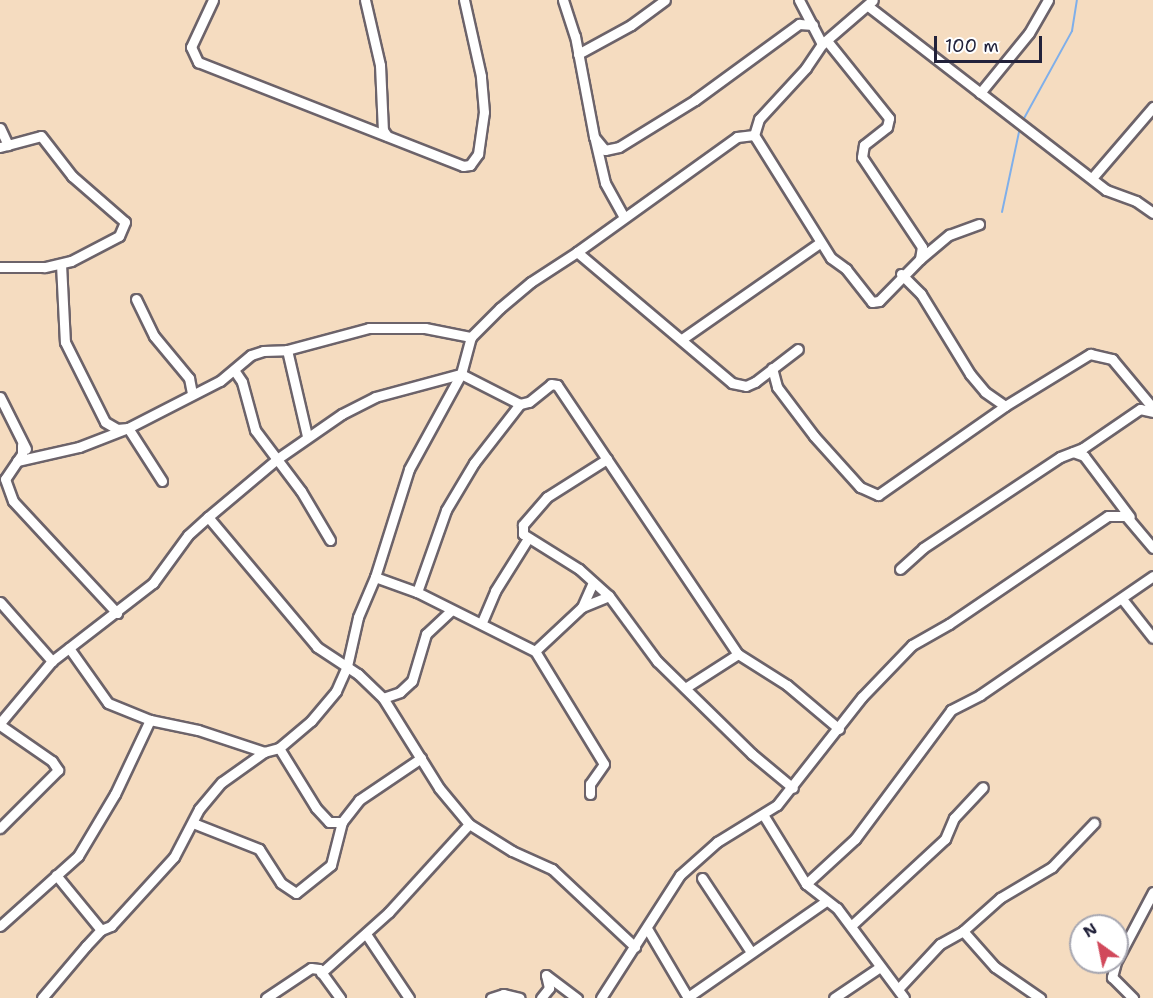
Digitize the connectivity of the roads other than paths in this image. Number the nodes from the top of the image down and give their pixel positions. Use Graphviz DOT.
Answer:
graph roads {
  1 [pos="213,0"];
  2 [pos="365,0"];
  3 [pos="464,0"];
  4 [pos="563,0"];
  5 [pos="665,0"];
  6 [pos="799,0"];
  7 [pos="1048,0"];
  8 [pos="871,3"];
  9 [pos="813,25"];
  10 [pos="575,36"];
  11 [pos="825,43"];
  12 [pos="588,45"];
  13 [pos="578,54"];
  14 [pos="980,93"];
  15 [pos="1153,107"];
  16 [pos="0,128"];
  17 [pos="754,135"];
  18 [pos="387,136"];
  19 [pos="594,137"];
  20 [pos="4,146"];
  21 [pos="1092,178"];
  22 [pos="1153,213"];
  23 [pos="624,217"];
  24 [pos="979,224"];
  25 [pos="821,242"];
  26 [pos="578,252"];
  27 [pos="920,259"];
  28 [pos="61,264"];
  29 [pos="0,267"];
  30 [pos="902,274"];
  31 [pos="136,299"];
  32 [pos="471,337"];
  33 [pos="682,339"];
  34 [pos="798,349"];
  35 [pos="287,350"];
  36 [pos="772,368"];
  37 [pos="234,370"];
  38 [pos="461,374"];
  39 [pos="192,393"];
  40 [pos="0,397"];
  41 [pos="520,404"];
  42 [pos="1005,406"];
  43 [pos="1153,410"];
  44 [pos="128,428"];
  45 [pos="308,436"];
  46 [pos="22,445"];
  47 [pos="1073,452"];
  48 [pos="36,455"];
  49 [pos="277,459"];
  50 [pos="607,459"];
  51 [pos="17,462"];
  52 [pos="162,481"];
  53 [pos="208,517"];
  54 [pos="1134,523"];
  55 [pos="330,540"];
  56 [pos="527,540"];
  57 [pos="1153,548"];
  58 [pos="900,569"];
  59 [pos="1153,576"];
  60 [pos="375,577"];
  61 [pos="593,582"];
  62 [pos="417,592"];
  63 [pos="609,596"];
  64 [pos="1123,600"];
  65 [pos="0,603"];
  66 [pos="582,607"];
  67 [pos="451,611"];
  68 [pos="117,613"];
  69 [pos="482,622"];
  70 [pos="1153,638"];
  71 [pos="69,648"];
  72 [pos="536,651"];
  73 [pos="738,654"];
  74 [pos="52,661"];
  75 [pos="347,666"];
  76 [pos="685,688"];
  77 [pos="383,698"];
  78 [pos="150,720"];
  79 [pos="0,724"];
  80 [pos="839,729"];
  81 [pos="279,748"];
  82 [pos="264,752"];
  83 [pos="421,758"];
  84 [pos="984,787"];
  85 [pos="794,788"];
  86 [pos="590,794"];
  87 [pos="764,816"];
  88 [pos="342,822"];
  89 [pos="193,823"];
  90 [pos="1094,823"];
  91 [pos="469,824"];
  92 [pos="0,828"];
  93 [pos="56,874"];
  94 [pos="702,878"];
  95 [pos="806,884"];
  96 [pos="1153,892"];
  97 [pos="826,901"];
  98 [pos="852,925"];
  99 [pos="0,926"];
  100 [pos="101,930"];
  101 [pos="648,930"];
  102 [pos="963,931"];
  103 [pos="366,934"];
  104 [pos="1129,938"];
  105 [pos="635,947"];
  106 [pos="751,952"];
  107 [pos="880,967"];
  108 [pos="321,973"];
  109 [pos="1113,974"];
  110 [pos="898,989"];
  111 [pos="46,994"];
  112 [pos="503,996"];
  113 [pos="37,998"];
  114 [pos="266,998"];
  115 [pos="340,998"];
  116 [pos="409,998"];
  117 [pos="491,998"];
  118 [pos="520,998"];
  119 [pos="541,998"];
  120 [pos="577,998"];
  121 [pos="601,998"];
  122 [pos="688,998"];
  123 [pos="834,998"];
  124 [pos="904,998"];
  125 [pos="1040,998"];
  126 [pos="1133,998"];
  1 -- 18 [label="street"];
  2 -- 18 [label="street"];
  3 -- 18 [label="street"];
  4 -- 10 [label="street"];
  5 -- 12 [label="street"];
  6 -- 9 [label="street"];
  7 -- 14 [label="street"];
  8 -- 11 [label="street"];
  8 -- 14 [label="street"];
  9 -- 11 [label="street"];
  9 -- 19 [label="street"];
  10 -- 12 [label="street"];
  10 -- 13 [label="street"];
  11 -- 17 [label="street"];
  11 -- 27 [label="street"];
  12 -- 13 [label="street"];
  13 -- 19 [label="street"];
  14 -- 21 [label="street"];
  15 -- 21 [label="street"];
  16 -- 20 [label="street"];
  17 -- 23 [label="street"];
  17 -- 25 [label="street"];
  19 -- 23 [label="street"];
  20 -- 28 [label="street"];
  21 -- 22 [label="street"];
  23 -- 26 [label="street"];
  24 -- 27 [label="street"];
  25 -- 30 [label="street"];
  25 -- 33 [label="street"];
  26 -- 32 [label="street"];
  26 -- 33 [label="street"];
  27 -- 30 [label="street"];
  28 -- 29 [label="street"];
  28 -- 44 [label="street"];
  30 -- 42 [label="street"];
  31 -- 39 [label="street"];
  32 -- 35 [label="street"];
  32 -- 38 [label="street"];
  33 -- 36 [label="street"];
  34 -- 36 [label="street"];
  35 -- 37 [label="street"];
  35 -- 45 [label="street"];
  36 -- 42 [label="street"];
  37 -- 39 [label="street"];
  37 -- 49 [label="street"];
  38 -- 41 [label="street"];
  38 -- 45 [label="street"];
  38 -- 60 [label="street"];
  39 -- 44 [label="street"];
  40 -- 46 [label="street"];
  41 -- 50 [label="street"];
  41 -- 62 [label="street"];
  42 -- 43 [label="street"];
  43 -- 47 [label="street"];
  44 -- 48 [label="street"];
  44 -- 52 [label="street"];
  45 -- 49 [label="street"];
  46 -- 48 [label="street"];
  46 -- 51 [label="street"];
  47 -- 54 [label="street"];
  47 -- 58 [label="street"];
  48 -- 51 [label="street"];
  49 -- 53 [label="street"];
  49 -- 55 [label="street"];
  50 -- 56 [label="street"];
  50 -- 73 [label="street"];
  51 -- 68 [label="street"];
  53 -- 68 [label="street"];
  53 -- 75 [label="street"];
  54 -- 57 [label="street"];
  54 -- 80 [label="street"];
  56 -- 61 [label="street"];
  56 -- 69 [label="street"];
  59 -- 64 [label="street"];
  60 -- 62 [label="street"];
  60 -- 75 [label="street"];
  61 -- 63 [label="street"];
  61 -- 66 [label="street"];
  62 -- 67 [label="street"];
  63 -- 66 [label="street"];
  63 -- 76 [label="street"];
  64 -- 70 [label="street"];
  64 -- 95 [label="street"];
  65 -- 74 [label="street"];
  66 -- 72 [label="street"];
  67 -- 69 [label="street"];
  67 -- 77 [label="street"];
  68 -- 71 [label="street"];
  69 -- 72 [label="street"];
  71 -- 74 [label="street"];
  71 -- 78 [label="street"];
  72 -- 86 [label="street"];
  73 -- 76 [label="street"];
  73 -- 80 [label="street"];
  74 -- 79 [label="street"];
  75 -- 77 [label="street"];
  75 -- 81 [label="street"];
  76 -- 85 [label="street"];
  77 -- 83 [label="street"];
  78 -- 82 [label="street"];
  78 -- 93 [label="street"];
  79 -- 92 [label="street"];
  80 -- 85 [label="street"];
  81 -- 82 [label="street"];
  81 -- 88 [label="street"];
  82 -- 89 [label="street"];
  83 -- 88 [label="street"];
  83 -- 91 [label="street"];
  84 -- 98 [label="street"];
  85 -- 87 [label="street"];
  87 -- 95 [label="street"];
  87 -- 101 [label="street"];
  88 -- 89 [label="street"];
  89 -- 100 [label="street"];
  90 -- 102 [label="street"];
  91 -- 103 [label="street"];
  91 -- 105 [label="street"];
  93 -- 99 [label="street"];
  93 -- 100 [label="street"];
  94 -- 106 [label="street"];
  95 -- 97 [label="street"];
  96 -- 104 [label="street"];
  97 -- 98 [label="street"];
  97 -- 106 [label="street"];
  98 -- 107 [label="street"];
  100 -- 111 [label="street"];
  101 -- 105 [label="street"];
  101 -- 122 [label="street"];
  102 -- 110 [label="street"];
  102 -- 125 [label="street"];
  103 -- 108 [label="street"];
  103 -- 116 [label="street"];
  105 -- 121 [label="street"];
  106 -- 122 [label="street"];
  107 -- 110 [label="street"];
  107 -- 123 [label="street"];
  108 -- 114 [label="street"];
  108 -- 115 [label="street"];
  109 -- 126 [label="street"];
  110 -- 124 [label="street"];
  111 -- 113 [label="street"];
  112 -- 117 [label="street"];
  112 -- 118 [label="street"];
  119 -- 120 [label="street"];
}
